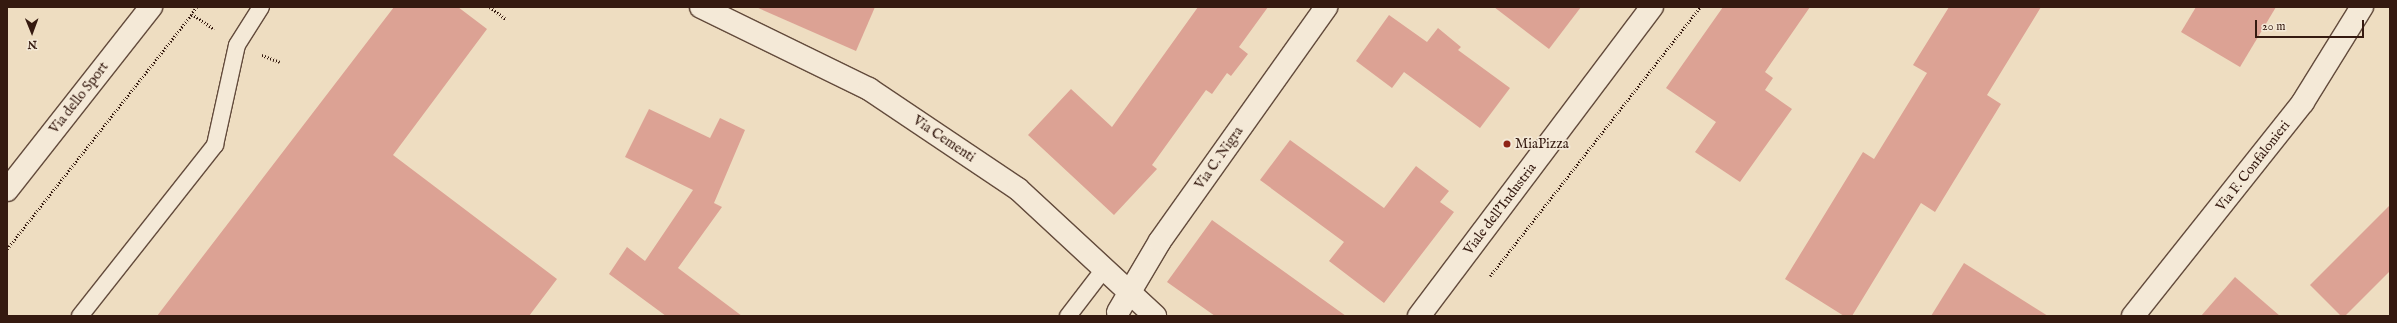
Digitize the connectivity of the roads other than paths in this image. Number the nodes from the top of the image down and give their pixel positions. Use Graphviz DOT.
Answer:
graph roads {
  1 [pos="151,7"];
  2 [pos="260,7"];
  3 [pos="701,7"];
  4 [pos="1326,7"];
  5 [pos="1652,7"];
  6 [pos="2362,7"];
  7 [pos="7,190"];
  8 [pos="1104,269"];
  9 [pos="1129,293"];
  10 [pos="1118,312"];
  11 [pos="80,316"];
  12 [pos="1068,316"];
  13 [pos="1155,316"];
  14 [pos="1419,316"];
  15 [pos="2132,316"];
  1 -- 7 [label="street, Via dello Sport"];
  2 -- 11 [label="lane"];
  3 -- 8 [label="street, Via Cementi"];
  4 -- 9 [label="street, Via C. Nigra"];
  5 -- 14 [label="street, Viale dell'Industria"];
  6 -- 15 [label="street, Via F. Confalonieri"];
  8 -- 9 [label="street, Via Cementi"];
  8 -- 12 [label="lane"];
  9 -- 10 [label="street, Via C. Nigra"];
  9 -- 13 [label="street, Via Cementi"];
}
